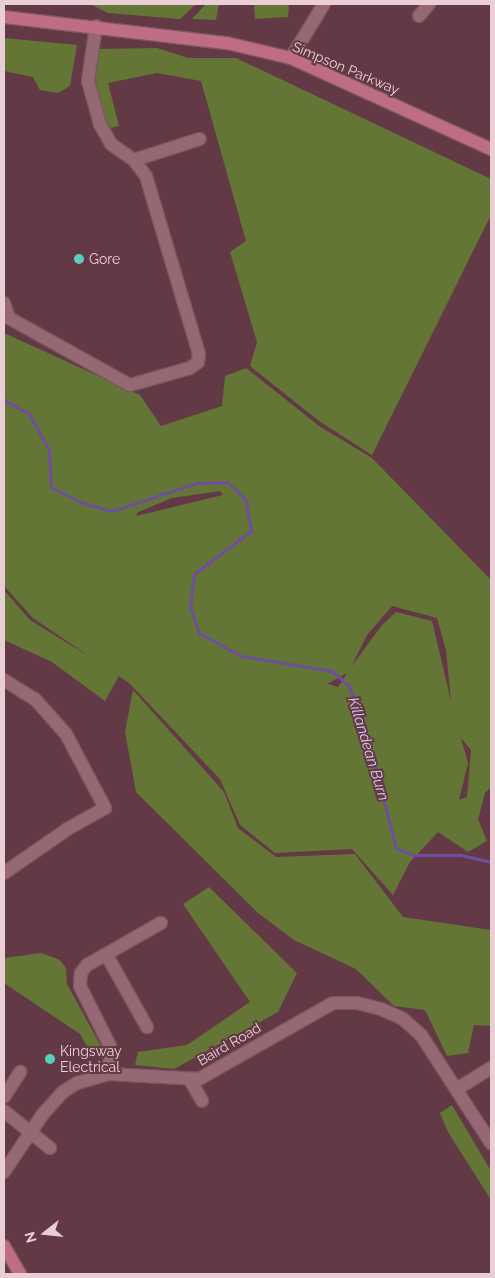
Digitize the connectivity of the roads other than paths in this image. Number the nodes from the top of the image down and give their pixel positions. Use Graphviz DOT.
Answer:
graph roads {
  1 [pos="324,4"];
  2 [pos="428,4"];
  3 [pos="419,16"];
  4 [pos="4,17"];
  5 [pos="96,26"];
  6 [pos="292,58"];
  7 [pos="200,140"];
  8 [pos="491,148"];
  9 [pos="134,160"];
  10 [pos="4,303"];
  11 [pos="4,680"];
  12 [pos="4,873"];
  13 [pos="161,923"];
  14 [pos="106,954"];
  15 [pos="147,1027"];
  16 [pos="491,1068"];
  17 [pos="20,1072"];
  18 [pos="109,1074"];
  19 [pos="190,1080"];
  20 [pos="457,1089"];
  21 [pos="4,1097"];
  22 [pos="202,1101"];
  23 [pos="4,1111"];
  24 [pos="30,1134"];
  25 [pos="491,1143"];
  26 [pos="50,1148"];
  27 [pos="4,1172"];
  28 [pos="4,1246"];
  29 [pos="20,1274"];
  1 -- 6 [label="street"];
  2 -- 3 [label="street"];
  4 -- 5 [label="main road, Simpson Parkway"];
  5 -- 6 [label="main road, Simpson Parkway"];
  5 -- 9 [label="street"];
  6 -- 8 [label="main road, Simpson Parkway"];
  7 -- 9 [label="street"];
  9 -- 10 [label="street"];
  11 -- 12 [label="street"];
  13 -- 14 [label="street"];
  14 -- 15 [label="street"];
  14 -- 18 [label="street"];
  16 -- 20 [label="street"];
  17 -- 21 [label="street"];
  18 -- 19 [label="street, Baird Road"];
  18 -- 24 [label="street, Baird Road"];
  19 -- 20 [label="street, Baird Road"];
  19 -- 22 [label="street"];
  20 -- 25 [label="street, Baird Road"];
  23 -- 24 [label="street"];
  24 -- 26 [label="street"];
  24 -- 27 [label="street, Baird Road"];
  28 -- 29 [label="main road"];
}
